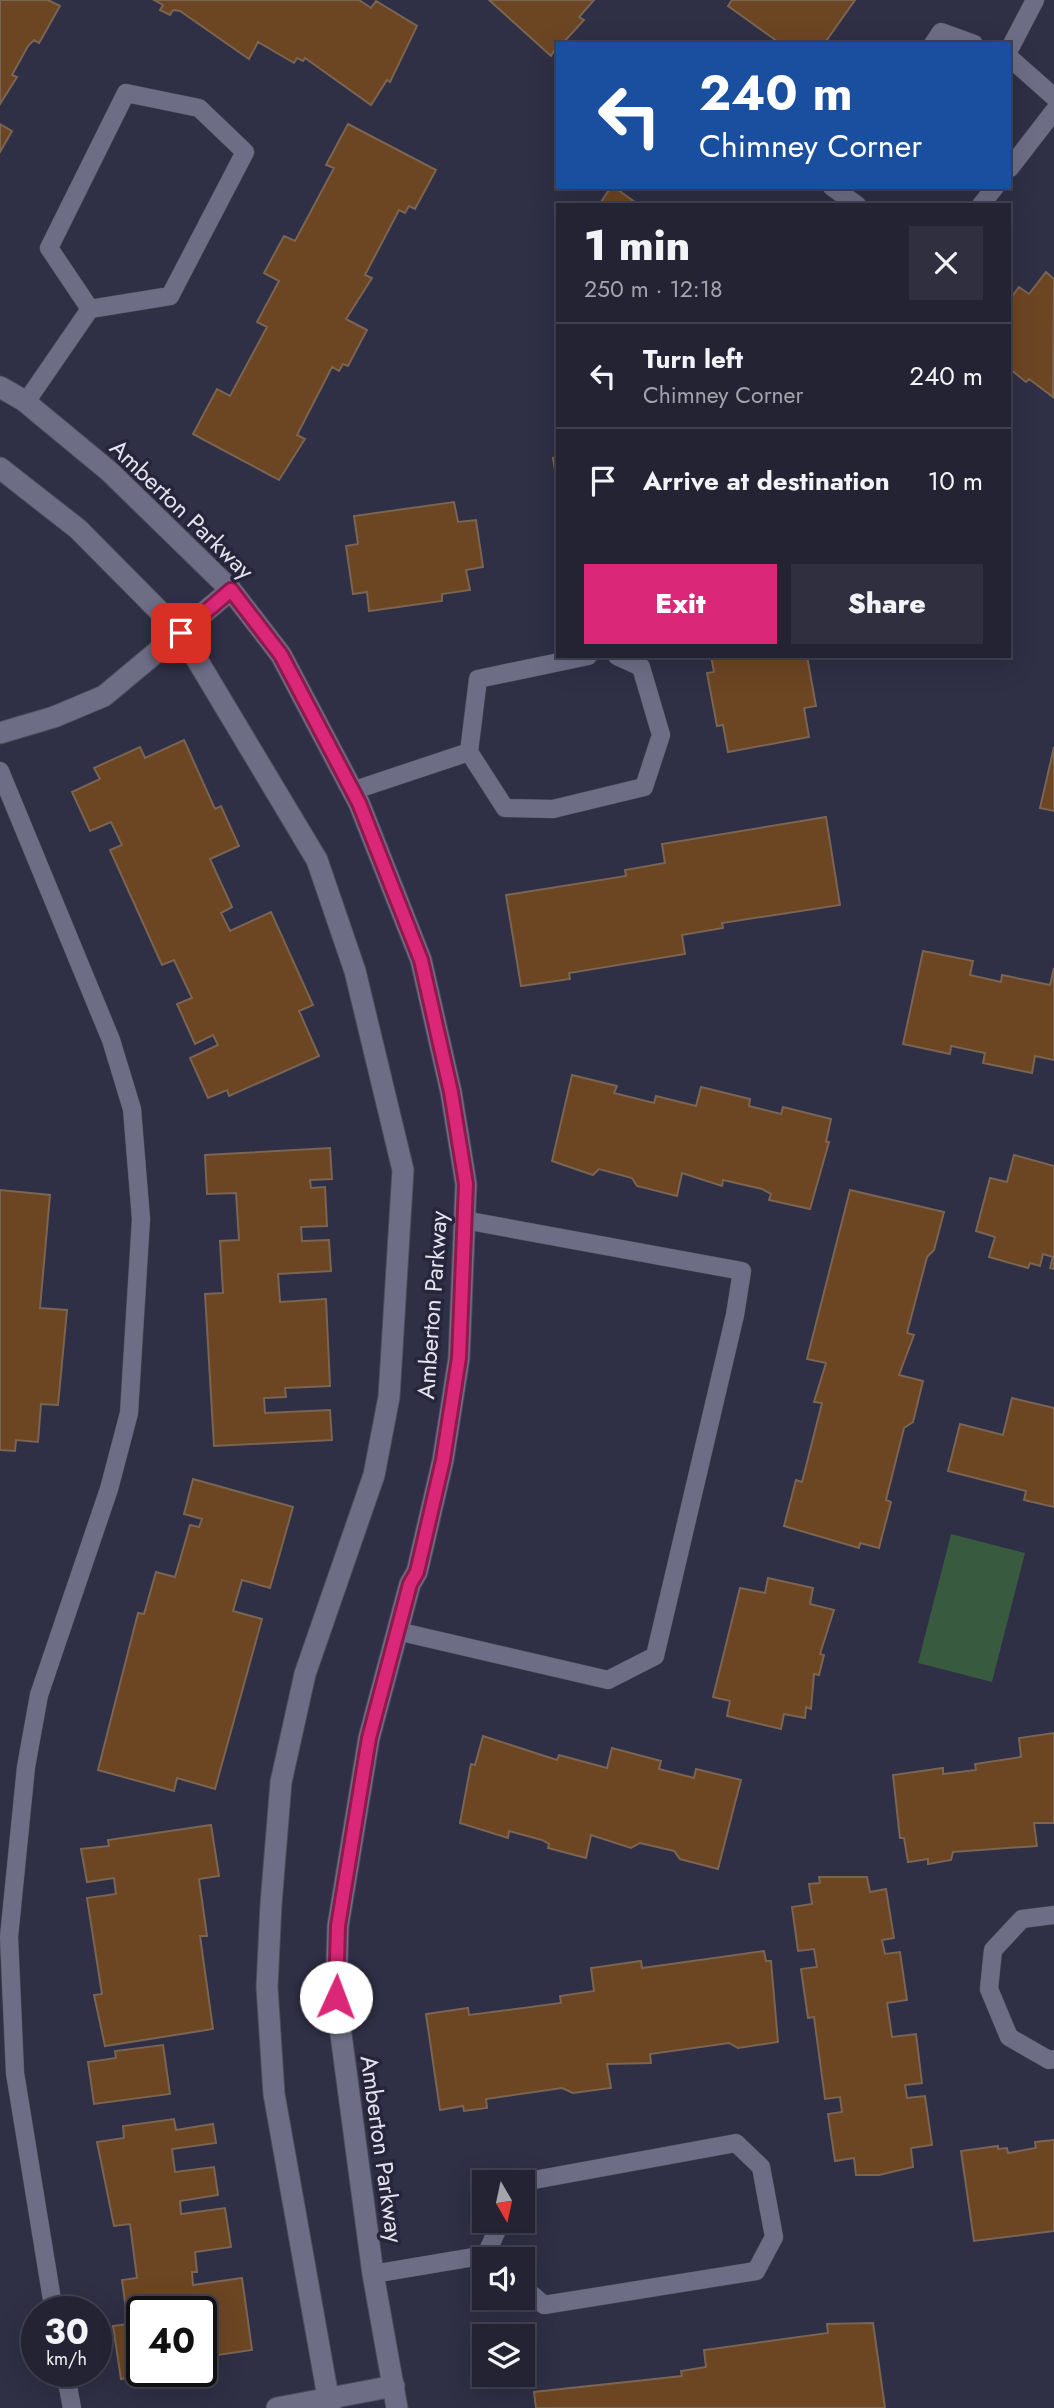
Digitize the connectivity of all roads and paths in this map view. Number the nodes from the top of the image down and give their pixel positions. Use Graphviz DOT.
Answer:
graph roads {
  1 [pos="1035,0"];
  2 [pos="934,42"];
  3 [pos="968,42"];
  4 [pos="1011,46"];
  5 [pos="1011,59"];
  6 [pos="1054,97"];
  7 [pos="1054,111"];
  8 [pos="1011,167"];
  9 [pos="835,189"];
  10 [pos="993,189"];
  11 [pos="854,203"];
  12 [pos="983,203"];
  13 [pos="90,309"];
  14 [pos="0,387"];
  15 [pos="26,402"];
  16 [pos="0,468"];
  17 [pos="231,590"];
  18 [pos="181,633"];
  19 [pos="578,658"];
  20 [pos="621,658"];
  21 [pos="0,733"];
  22 [pos="469,752"];
  23 [pos="0,771"];
  24 [pos="352,792"];
  25 [pos="464,1220"];
  26 [pos="397,1631"];
  27 [pos="1054,1915"];
  28 [pos="1054,2059"];
  29 [pos="536,2180"];
  30 [pos="472,2259"];
  31 [pos="373,2274"];
  32 [pos="51,2296"];
  33 [pos="535,2297"];
  34 [pos="394,2386"];
  35 [pos="68,2387"];
  36 [pos="329,2404"];
  37 [pos="72,2408"];
  38 [pos="277,2408"];
  39 [pos="397,2408"];
  1 -- 4 [label="lane"];
  2 -- 3 [label="lane"];
  5 -- 6 [label="lane"];
  7 -- 8 [label="lane"];
  9 -- 11 [label="lane"];
  10 -- 12 [label="lane"];
  13 -- 13 [label="lane"];
  13 -- 15 [label="lane"];
  14 -- 15 [label="street, Amberton Parkway"];
  15 -- 17 [label="street, Amberton Parkway"];
  16 -- 18 [label="street, Amberton Parkway"];
  17 -- 18 [label="street"];
  17 -- 24 [label="street, Amberton Parkway"];
  18 -- 21 [label="street"];
  18 -- 36 [label="street, Amberton Parkway"];
  19 -- 22 [label="lane"];
  20 -- 22 [label="lane"];
  22 -- 24 [label="lane"];
  23 -- 32 [label="lane"];
  24 -- 25 [label="street, Amberton Parkway"];
  25 -- 26 [label="street, Amberton Parkway"];
  25 -- 26 [label="lane"];
  26 -- 31 [label="street, Amberton Parkway"];
  27 -- 28 [label="lane"];
  29 -- 33 [label="lane"];
  30 -- 31 [label="lane"];
  31 -- 34 [label="street, Amberton Parkway"];
  34 -- 36 [label="street"];
  34 -- 39 [label="street, Amberton Parkway"];
  35 -- 37 [label="lane"];
  36 -- 38 [label="street"];
}
